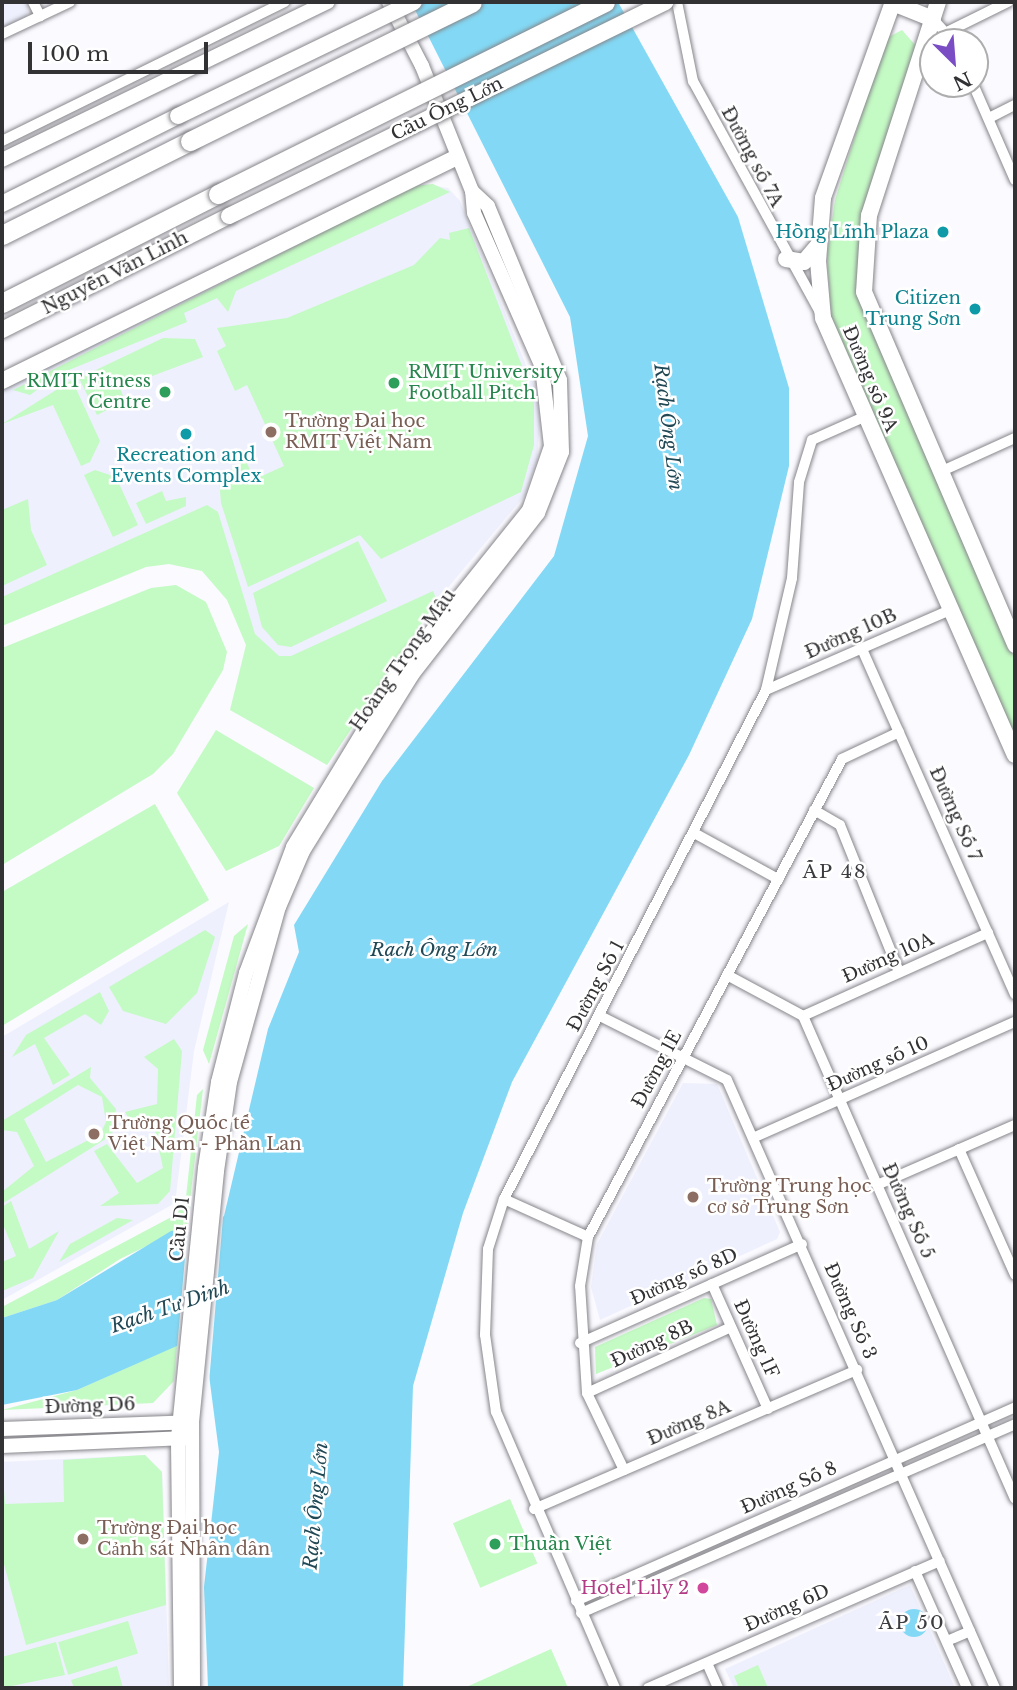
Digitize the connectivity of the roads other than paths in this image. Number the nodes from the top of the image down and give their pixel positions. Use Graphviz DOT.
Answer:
graph roads {
  1 [pos="33,2"];
  2 [pos="70,2"];
  3 [pos="285,2"];
  4 [pos="328,2"];
  5 [pos="389,2"];
  6 [pos="414,2"];
  7 [pos="472,2"];
  8 [pos="605,2"];
  9 [pos="665,2"];
  10 [pos="677,2"];
  11 [pos="893,2"];
  12 [pos="938,2"];
  13 [pos="1008,2"];
  14 [pos="269,6"];
  15 [pos="40,16"];
  16 [pos="933,19"];
  17 [pos="945,28"];
  18 [pos="955,28"];
  19 [pos="2,34"];
  20 [pos="980,98"];
  21 [pos="1015,105"];
  22 [pos="989,118"];
  23 [pos="2,141"];
  24 [pos="457,157"];
  25 [pos="2,160"];
  26 [pos="1015,180"];
  27 [pos="218,194"];
  28 [pos="2,204"];
  29 [pos="229,216"];
  30 [pos="2,235"];
  31 [pos="819,244"];
  32 [pos="786,259"];
  33 [pos="2,303"];
  34 [pos="823,318"];
  35 [pos="2,330"];
  36 [pos="2,381"];
  37 [pos="864,417"];
  38 [pos="1015,438"];
  39 [pos="940,472"];
  40 [pos="950,610"];
  41 [pos="1015,645"];
  42 [pos="862,649"];
  43 [pos="765,690"];
  44 [pos="899,732"];
  45 [pos="1015,755"];
  46 [pos="814,810"];
  47 [pos="696,834"];
  48 [pos="778,879"];
  49 [pos="988,933"];
  50 [pos="899,972"];
  51 [pos="727,975"];
  52 [pos="1015,995"];
  53 [pos="600,1016"];
  54 [pos="803,1016"];
  55 [pos="1015,1022"];
  56 [pos="683,1058"];
  57 [pos="840,1101"];
  58 [pos="1015,1125"];
  59 [pos="755,1137"];
  60 [pos="959,1149"];
  61 [pos="211,1170"];
  62 [pos="877,1185"];
  63 [pos="504,1199"];
  64 [pos="588,1237"];
  65 [pos="802,1244"];
  66 [pos="1015,1275"];
  67 [pos="712,1284"];
  68 [pos="731,1327"];
  69 [pos="580,1343"];
  70 [pos="857,1370"];
  71 [pos="587,1393"];
  72 [pos="1015,1407"];
  73 [pos="768,1409"];
  74 [pos="186,1422"];
  75 [pos="982,1422"];
  76 [pos="1015,1424"];
  77 [pos="2,1429"];
  78 [pos="987,1436"];
  79 [pos="185,1438"];
  80 [pos="2,1447"];
  81 [pos="896,1460"];
  82 [pos="624,1470"];
  83 [pos="902,1473"];
  84 [pos="1015,1499"];
  85 [pos="534,1508"];
  86 [pos="940,1560"];
  87 [pos="915,1571"];
  88 [pos="576,1601"];
  89 [pos="582,1613"];
  90 [pos="970,1631"];
  91 [pos="947,1642"];
  92 [pos="707,1662"];
  93 [pos="181,1688"];
  94 [pos="193,1688"];
  95 [pos="615,1688"];
  96 [pos="648,1688"];
  97 [pos="718,1688"];
  98 [pos="967,1688"];
  99 [pos="995,1688"];
  1 -- 15 [label="street"];
  2 -- 15 [label="street"];
  3 -- 14 [label="street"];
  4 -- 25 [label="main road"];
  5 -- 24 [label="main road, Hoàng Trọng Mậu"];
  6 -- 28 [label="main road, bridge"];
  7 -- 30 [label="highway, bridge"];
  8 -- 27 [label="highway, Cầu Ông Lớn, bridge"];
  9 -- 29 [label="main road, Cầu Ông Lớn, bridge"];
  10 -- 32 [label="street, Đường số 7A"];
  11 -- 16 [label="main road"];
  11 -- 31 [label="main road, Đường số 9A"];
  12 -- 16 [label="main road, Đường số 9A"];
  13 -- 18 [label="street"];
  14 -- 23 [label="street"];
  15 -- 19 [label="street"];
  16 -- 17 [label="street"];
  16 -- 39 [label="main road, Đường số 9A"];
  20 -- 22 [label="street"];
  21 -- 22 [label="street"];
  22 -- 26 [label="street"];
  24 -- 36 [label="main road"];
  24 -- 61 [label="main road, Hoàng Trọng Mậu"];
  27 -- 33 [label="highway, Nguyễn Văn Linh"];
  29 -- 35 [label="main road, Nguyễn Văn Linh"];
  31 -- 32 [label="main road"];
  31 -- 34 [label="main road, Đường số 9A"];
  32 -- 34 [label="street, Đường số 7A"];
  34 -- 37 [label="main road, Đường số 9A"];
  37 -- 40 [label="main road, Đường số 9A"];
  37 -- 43 [label="street, Đường Số 1"];
  38 -- 39 [label="street"];
  39 -- 41 [label="main road, Đường số 9A"];
  40 -- 42 [label="street, Đường 10B"];
  40 -- 45 [label="main road, Đường số 9A"];
  42 -- 43 [label="street, Đường 10B"];
  42 -- 44 [label="street, Đường Số 7"];
  43 -- 47 [label="street, Đường Số 1"];
  44 -- 46 [label="street, Đường 1E"];
  44 -- 49 [label="street, Đường Số 7"];
  46 -- 48 [label="street, Đường 1E"];
  46 -- 50 [label="street"];
  47 -- 48 [label="street"];
  47 -- 53 [label="street, Đường Số 1"];
  48 -- 51 [label="street, Đường 1E"];
  49 -- 50 [label="street, Đường 10A"];
  49 -- 52 [label="street, Đường Số 7"];
  50 -- 54 [label="street, Đường 10A"];
  51 -- 54 [label="street"];
  51 -- 56 [label="street, Đường 1E"];
  53 -- 56 [label="street, Đường Số 3"];
  53 -- 63 [label="street, Đường Số 1"];
  54 -- 57 [label="street, Đường Số 5"];
  55 -- 57 [label="street, Đường số 10"];
  56 -- 59 [label="street, Đường Số 3"];
  56 -- 64 [label="street, Đường 1E"];
  57 -- 59 [label="street, Đường số 10"];
  57 -- 62 [label="street, Đường Số 5"];
  58 -- 60 [label="street"];
  59 -- 65 [label="street, Đường Số 3"];
  60 -- 62 [label="street"];
  60 -- 66 [label="street"];
  61 -- 74 [label="main road, Cầu D1"];
  62 -- 75 [label="street, Đường Số 5"];
  63 -- 64 [label="street"];
  63 -- 85 [label="street, Đường Số 1"];
  64 -- 69 [label="street, Đường 1E"];
  65 -- 67 [label="street, Đường số 8D"];
  65 -- 70 [label="street, Đường Số 3"];
  67 -- 68 [label="street, Đường 1F"];
  67 -- 69 [label="street, Đường số 8D"];
  68 -- 71 [label="street, Đường 8B"];
  68 -- 73 [label="street, Đường 1F"];
  69 -- 71 [label="street, Đường 1E"];
  70 -- 73 [label="street, Đường 8A"];
  70 -- 81 [label="street, Đường Số 3"];
  71 -- 82 [label="street, Đường 1E"];
  72 -- 75 [label="street, Đường Số 8"];
  73 -- 82 [label="street, Đường 8A"];
  74 -- 77 [label="main road, Đường D6"];
  74 -- 79 [label="main road"];
  75 -- 78 [label="street, Đường Số 5"];
  75 -- 81 [label="street, Đường Số 8"];
  76 -- 78 [label="street, Đường Số 8"];
  78 -- 83 [label="street, Đường Số 8"];
  78 -- 84 [label="street, Đường Số 5"];
  79 -- 80 [label="main road, Đường D6"];
  79 -- 93 [label="main road"];
  79 -- 94 [label="main road"];
  81 -- 83 [label="street, Đường Số 3"];
  81 -- 88 [label="street, Đường Số 8"];
  82 -- 85 [label="street, Đường 8A"];
  83 -- 86 [label="street, Đường Số 3"];
  83 -- 89 [label="street, Đường Số 8"];
  85 -- 88 [label="street, Đường Số 1"];
  86 -- 87 [label="street, Đường 6D"];
  86 -- 90 [label="street, Đường Số 3"];
  87 -- 91 [label="street"];
  87 -- 92 [label="street, Đường 6D"];
  88 -- 89 [label="street, Đường Số 1"];
  89 -- 95 [label="street"];
  90 -- 91 [label="street"];
  90 -- 99 [label="street, Đường Số 3"];
  91 -- 98 [label="street"];
  92 -- 96 [label="street, Đường 6D"];
  92 -- 97 [label="street"];
}
